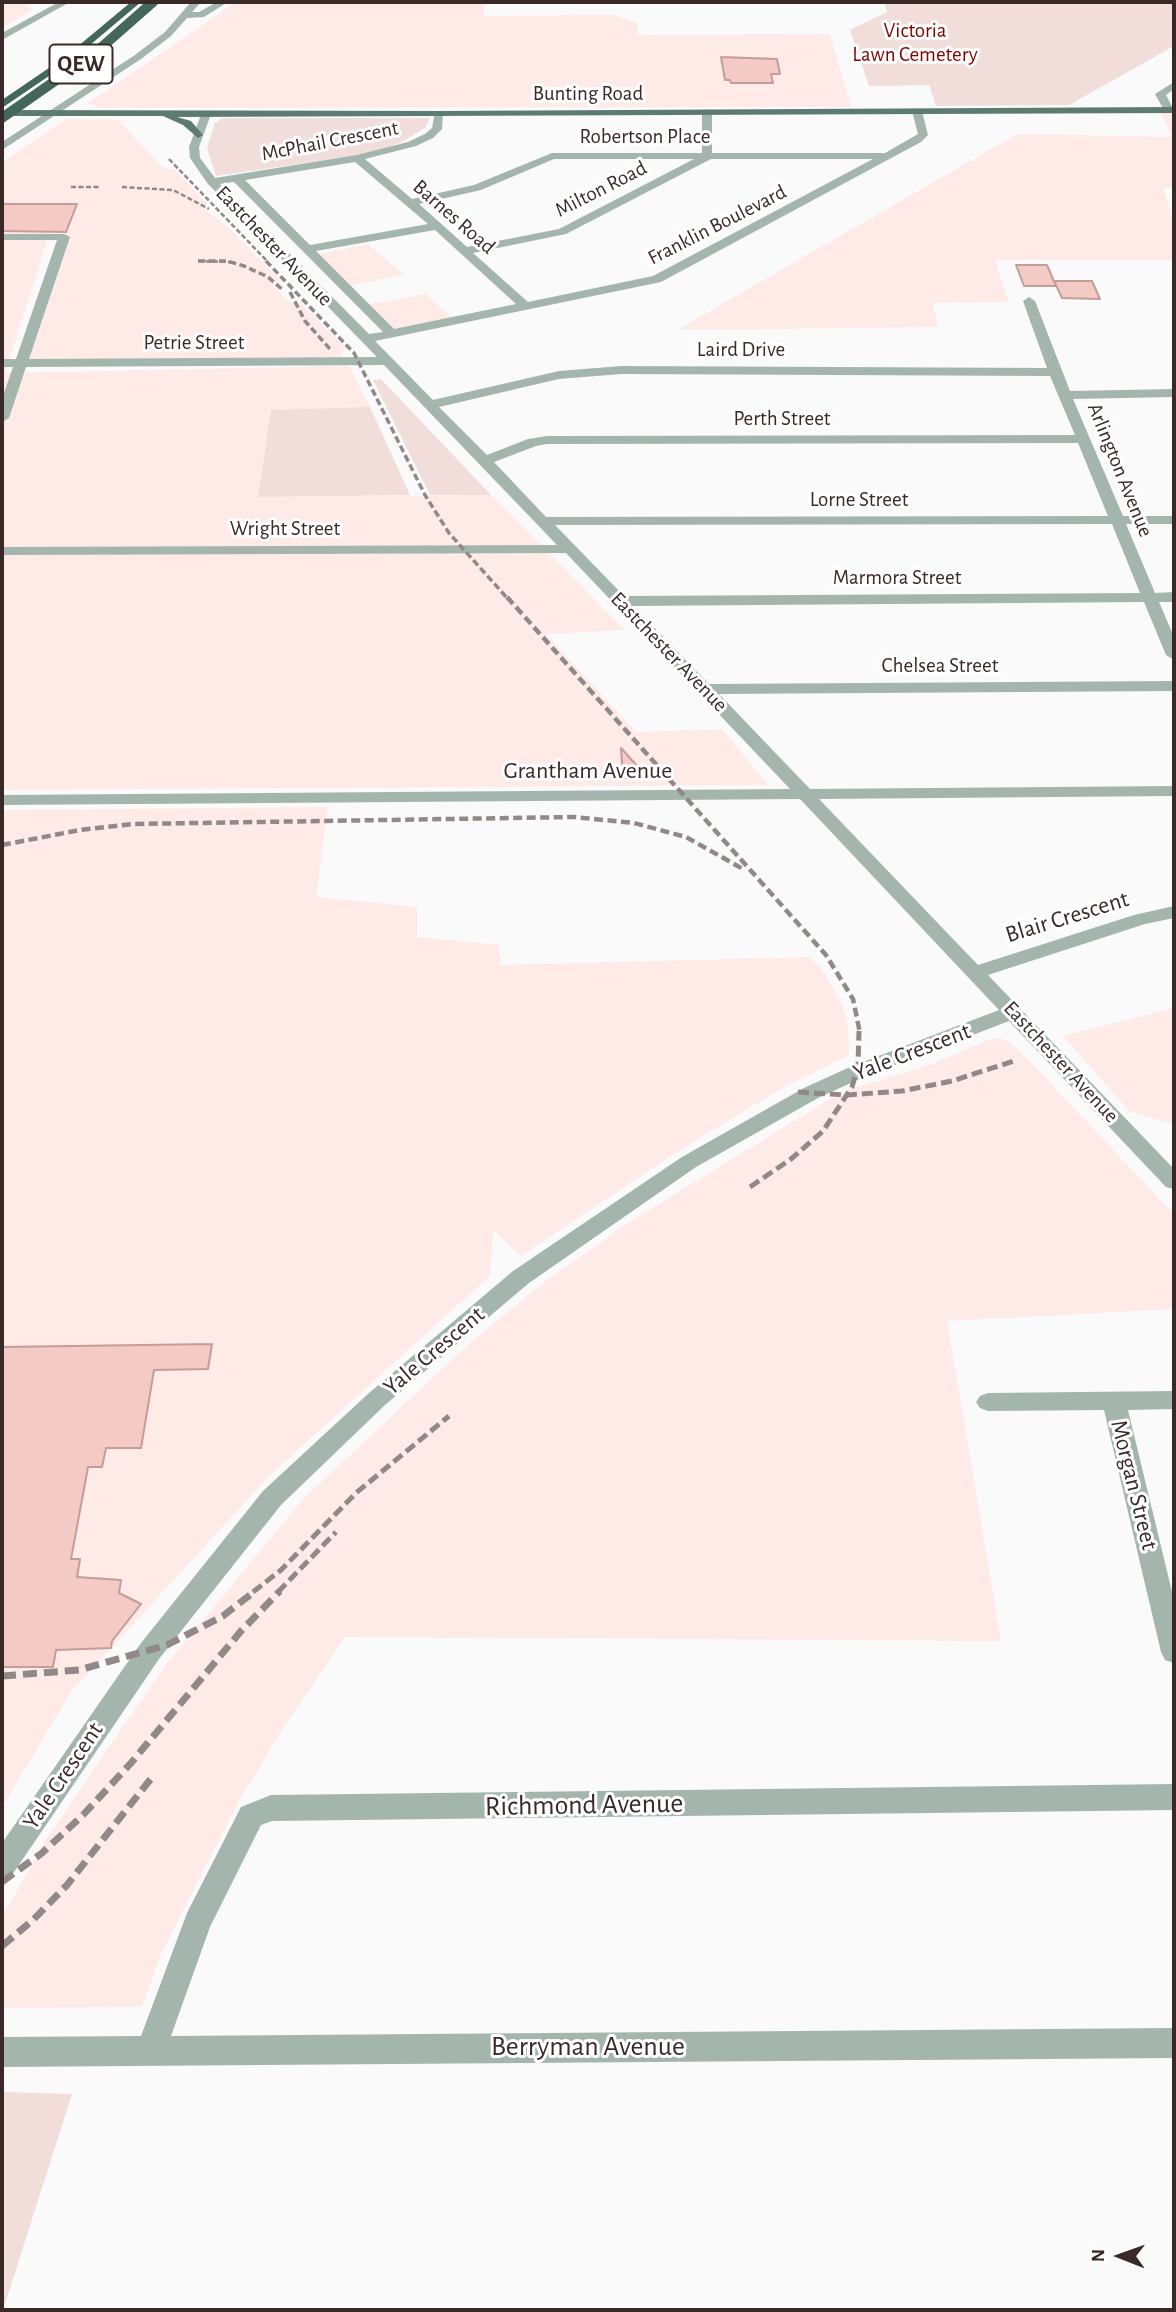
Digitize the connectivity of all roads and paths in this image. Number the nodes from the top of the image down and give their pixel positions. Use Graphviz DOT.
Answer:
graph roads {
  1 [pos="39,2"];
  2 [pos="65,2"];
  3 [pos="136,2"];
  4 [pos="153,2"];
  5 [pos="196,2"];
  6 [pos="223,2"];
  7 [pos="47,9"];
  8 [pos="185,15"];
  9 [pos="2,37"];
  10 [pos="1174,85"];
  11 [pos="2,105"];
  12 [pos="1171,110"];
  13 [pos="917,111"];
  14 [pos="56,112"];
  15 [pos="124,113"];
  16 [pos="706,113"];
  17 [pos="206,114"];
  18 [pos="439,114"];
  19 [pos="2,115"];
  20 [pos="198,135"];
  21 [pos="2,147"];
  22 [pos="887,156"];
  23 [pos="707,157"];
  24 [pos="357,158"];
  25 [pos="237,178"];
  26 [pos="212,183"];
  27 [pos="410,203"];
  28 [pos="437,226"];
  29 [pos="2,237"];
  30 [pos="310,250"];
  31 [pos="464,251"];
  32 [pos="286,256"];
  33 [pos="1029,301"];
  34 [pos="525,306"];
  35 [pos="391,333"];
  36 [pos="365,339"];
  37 [pos="386,361"];
  38 [pos="2,363"];
  39 [pos="18,363"];
  40 [pos="1055,372"];
  41 [pos="1174,393"];
  42 [pos="1066,395"];
  43 [pos="430,405"];
  44 [pos="2,418"];
  45 [pos="1083,439"];
  46 [pos="485,461"];
  47 [pos="1116,520"];
  48 [pos="1174,520"];
  49 [pos="543,522"];
  50 [pos="568,549"];
  51 [pos="2,551"];
  52 [pos="1151,597"];
  53 [pos="1174,597"];
  54 [pos="620,601"];
  55 [pos="1174,655"];
  56 [pos="1174,685"];
  57 [pos="705,688"];
  58 [pos="1174,790"];
  59 [pos="807,794"];
  60 [pos="2,800"];
  61 [pos="1174,912"];
  62 [pos="976,972"];
  63 [pos="1013,1012"];
  64 [pos="1174,1181"];
  65 [pos="1174,1400"];
  66 [pos="1114,1401"];
  67 [pos="988,1402"];
  68 [pos="1174,1651"];
  69 [pos="1174,1797"];
  70 [pos="2,1866"];
  71 [pos="1174,2043"];
  72 [pos="151,2050"];
  73 [pos="2,2052"];
  1 -- 7 [label="street"];
  2 -- 7 [label="street"];
  3 -- 11 [label="highway, QEW"];
  4 -- 19 [label="highway, QEW, bridge"];
  5 -- 8 [label="street"];
  6 -- 8 [label="street"];
  7 -- 9 [label="street"];
  8 -- 14 [label="street"];
  10 -- 12 [label="street"];
  12 -- 13 [label="main road, Bunting Road"];
  13 -- 16 [label="main road, Bunting Road"];
  13 -- 22 [label="street, Franklin Boulevard"];
  14 -- 15 [label="main road, Bunting Road"];
  14 -- 19 [label="main road, Bunting Road"];
  14 -- 21 [label="street"];
  15 -- 17 [label="main road, Bunting Road"];
  15 -- 20 [label="main road"];
  16 -- 18 [label="main road, Bunting Road"];
  16 -- 23 [label="street"];
  17 -- 18 [label="main road, Bunting Road"];
  17 -- 20 [label="street, Eastchester Avenue"];
  18 -- 24 [label="street, McPhail Crescent"];
  20 -- 26 [label="street, Eastchester Avenue"];
  22 -- 23 [label="street, Robertson Place"];
  22 -- 34 [label="street, Franklin Boulevard"];
  23 -- 27 [label="street, Robertson Place"];
  23 -- 31 [label="street, Milton Road"];
  24 -- 25 [label="street, McPhail Crescent"];
  24 -- 27 [label="street, Barnes Road"];
  25 -- 26 [label="street, McPhail Crescent"];
  25 -- 30 [label="street, Eastchester Avenue"];
  26 -- 32 [label="street, Eastchester Avenue"];
  27 -- 28 [label="street, Barnes Road"];
  28 -- 30 [label="street"];
  28 -- 31 [label="street, Barnes Road"];
  29 -- 39 [label="street"];
  30 -- 32 [label="street"];
  30 -- 35 [label="street, Eastchester Avenue"];
  31 -- 34 [label="street, Barnes Road"];
  32 -- 36 [label="street, Eastchester Avenue"];
  33 -- 40 [label="street, Arlington Avenue"];
  34 -- 35 [label="street, Franklin Boulevard"];
  35 -- 36 [label="street, Franklin Boulevard"];
  36 -- 37 [label="street, Eastchester Avenue"];
  37 -- 39 [label="street, Petrie Street"];
  37 -- 43 [label="street, Eastchester Avenue"];
  38 -- 39 [label="street, Petrie Street"];
  39 -- 44 [label="street"];
  40 -- 42 [label="street, Arlington Avenue"];
  40 -- 43 [label="street, Laird Drive"];
  41 -- 42 [label="street"];
  42 -- 45 [label="street, Arlington Avenue"];
  43 -- 46 [label="street, Eastchester Avenue"];
  45 -- 46 [label="street, Perth Street"];
  45 -- 47 [label="street, Arlington Avenue"];
  46 -- 49 [label="street, Eastchester Avenue"];
  47 -- 48 [label="street, Lorne Street"];
  47 -- 49 [label="street, Lorne Street"];
  47 -- 52 [label="street, Arlington Avenue"];
  49 -- 50 [label="street, Eastchester Avenue"];
  50 -- 51 [label="street, Wright Street"];
  50 -- 54 [label="street, Eastchester Avenue"];
  52 -- 53 [label="street, Marmora Street"];
  52 -- 54 [label="street, Marmora Street"];
  52 -- 55 [label="street, Arlington Avenue"];
  54 -- 57 [label="street, Eastchester Avenue"];
  56 -- 57 [label="street, Chelsea Street"];
  57 -- 59 [label="street, Eastchester Avenue"];
  58 -- 59 [label="street, Grantham Avenue"];
  59 -- 60 [label="street, Grantham Avenue"];
  59 -- 62 [label="street, Eastchester Avenue"];
  61 -- 62 [label="street, Blair Crescent"];
  62 -- 63 [label="street, Eastchester Avenue"];
  63 -- 64 [label="street, Eastchester Avenue"];
  63 -- 70 [label="street, Yale Crescent"];
  65 -- 66 [label="street"];
  66 -- 67 [label="street"];
  66 -- 68 [label="street, Morgan Street"];
  69 -- 72 [label="street, Richmond Avenue"];
  71 -- 72 [label="street, Berryman Avenue"];
  72 -- 73 [label="street, Berryman Avenue"];
}
